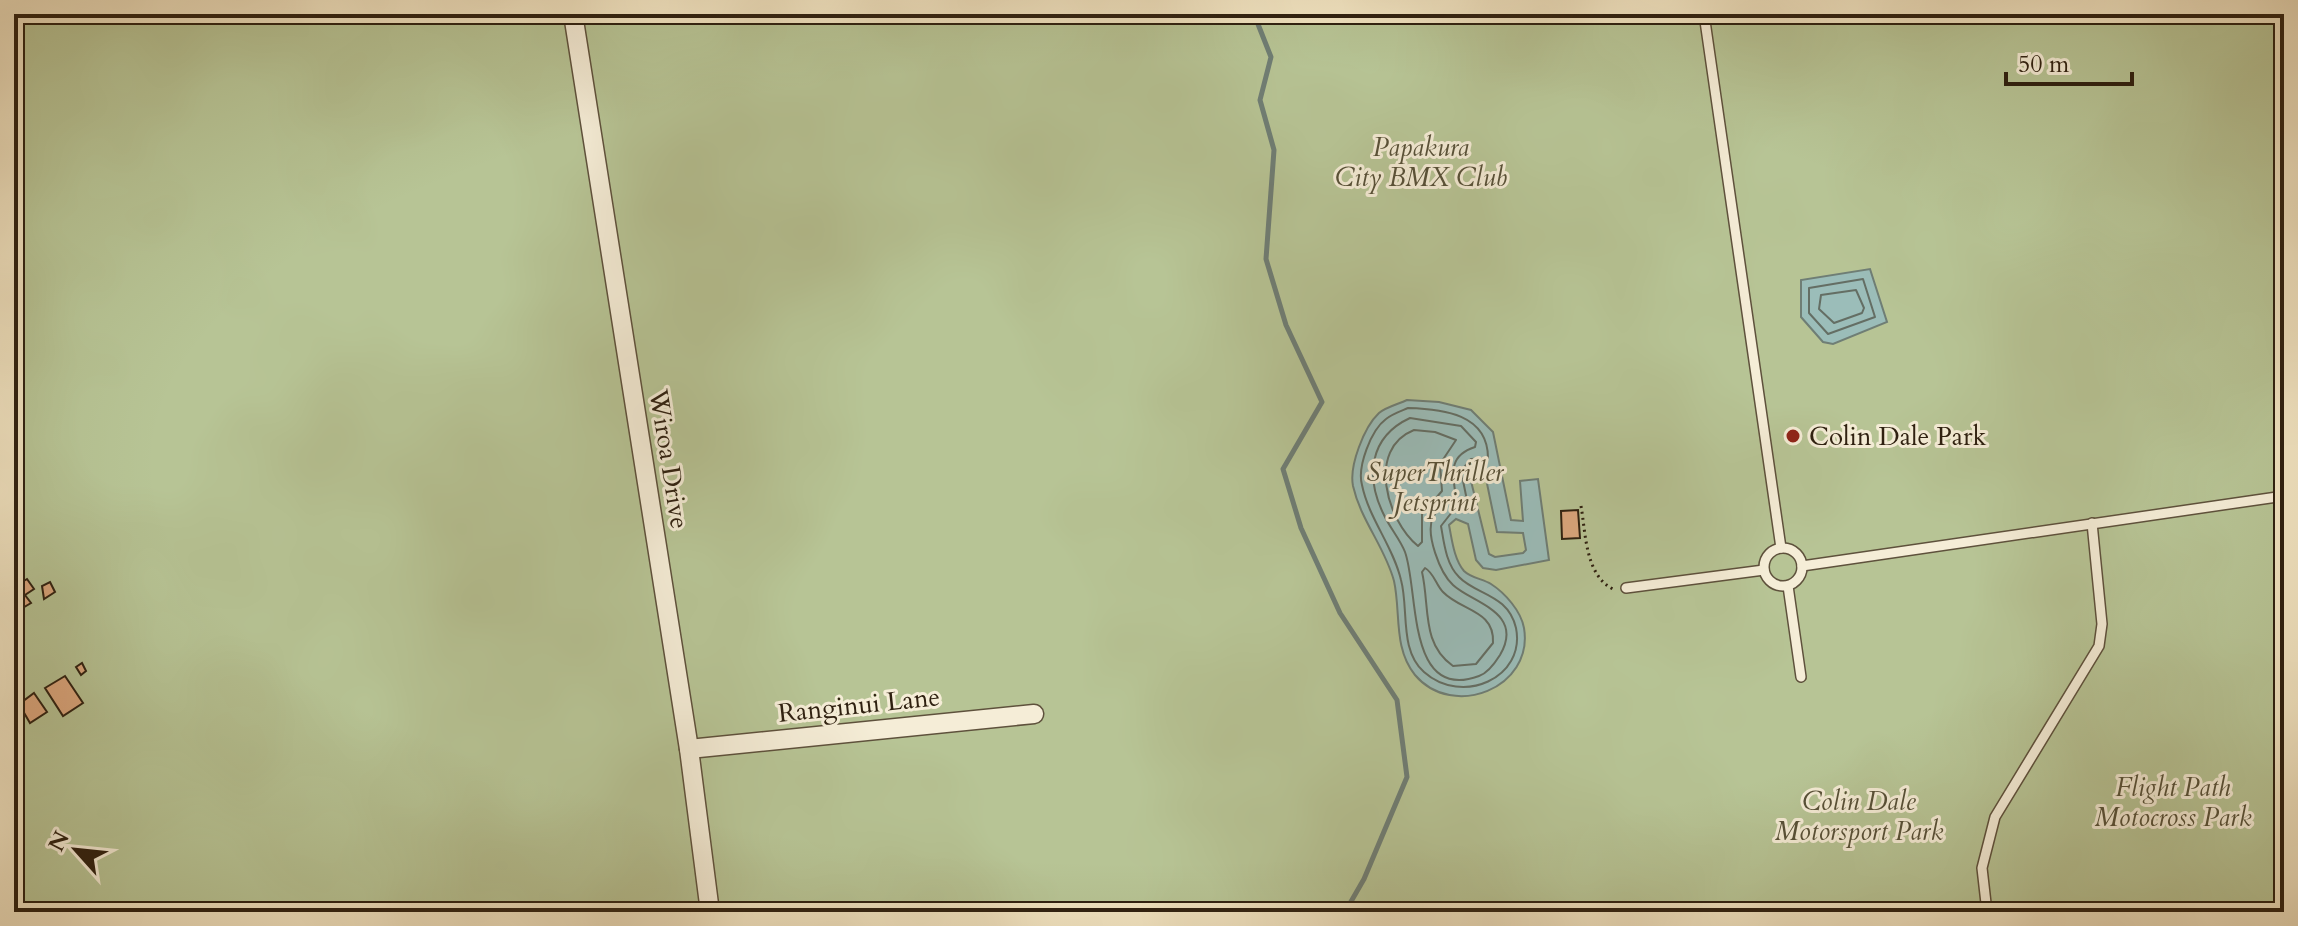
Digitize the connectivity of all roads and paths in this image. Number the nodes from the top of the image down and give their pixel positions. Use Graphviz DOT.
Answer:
graph roads {
  1 [pos="573,14"];
  2 [pos="1704,14"];
  3 [pos="2284,496"];
  4 [pos="1581,506"];
  5 [pos="2092,523"];
  6 [pos="1781,548"];
  7 [pos="1802,566"];
  8 [pos="1764,570"];
  9 [pos="1788,586"];
  10 [pos="1626,588"];
  11 [pos="1801,677"];
  12 [pos="1034,714"];
  13 [pos="689,749"];
  14 [pos="14,775"];
  15 [pos="21,912"];
  16 [pos="710,912"];
  17 [pos="1987,912"];
  1 -- 13 [label="street, Wiroa Drive"];
  2 -- 6 [label="lane"];
  3 -- 5 [label="lane"];
  4 -- 10 [label="path"];
  5 -- 7 [label="lane"];
  5 -- 17 [label="lane"];
  6 -- 7 [label="lane"];
  6 -- 8 [label="lane"];
  7 -- 9 [label="lane"];
  8 -- 9 [label="lane"];
  8 -- 10 [label="lane"];
  9 -- 11 [label="lane"];
  12 -- 13 [label="street, Ranginui Lane"];
  13 -- 16 [label="street, Wiroa Drive"];
  14 -- 15 [label="path"];
}
